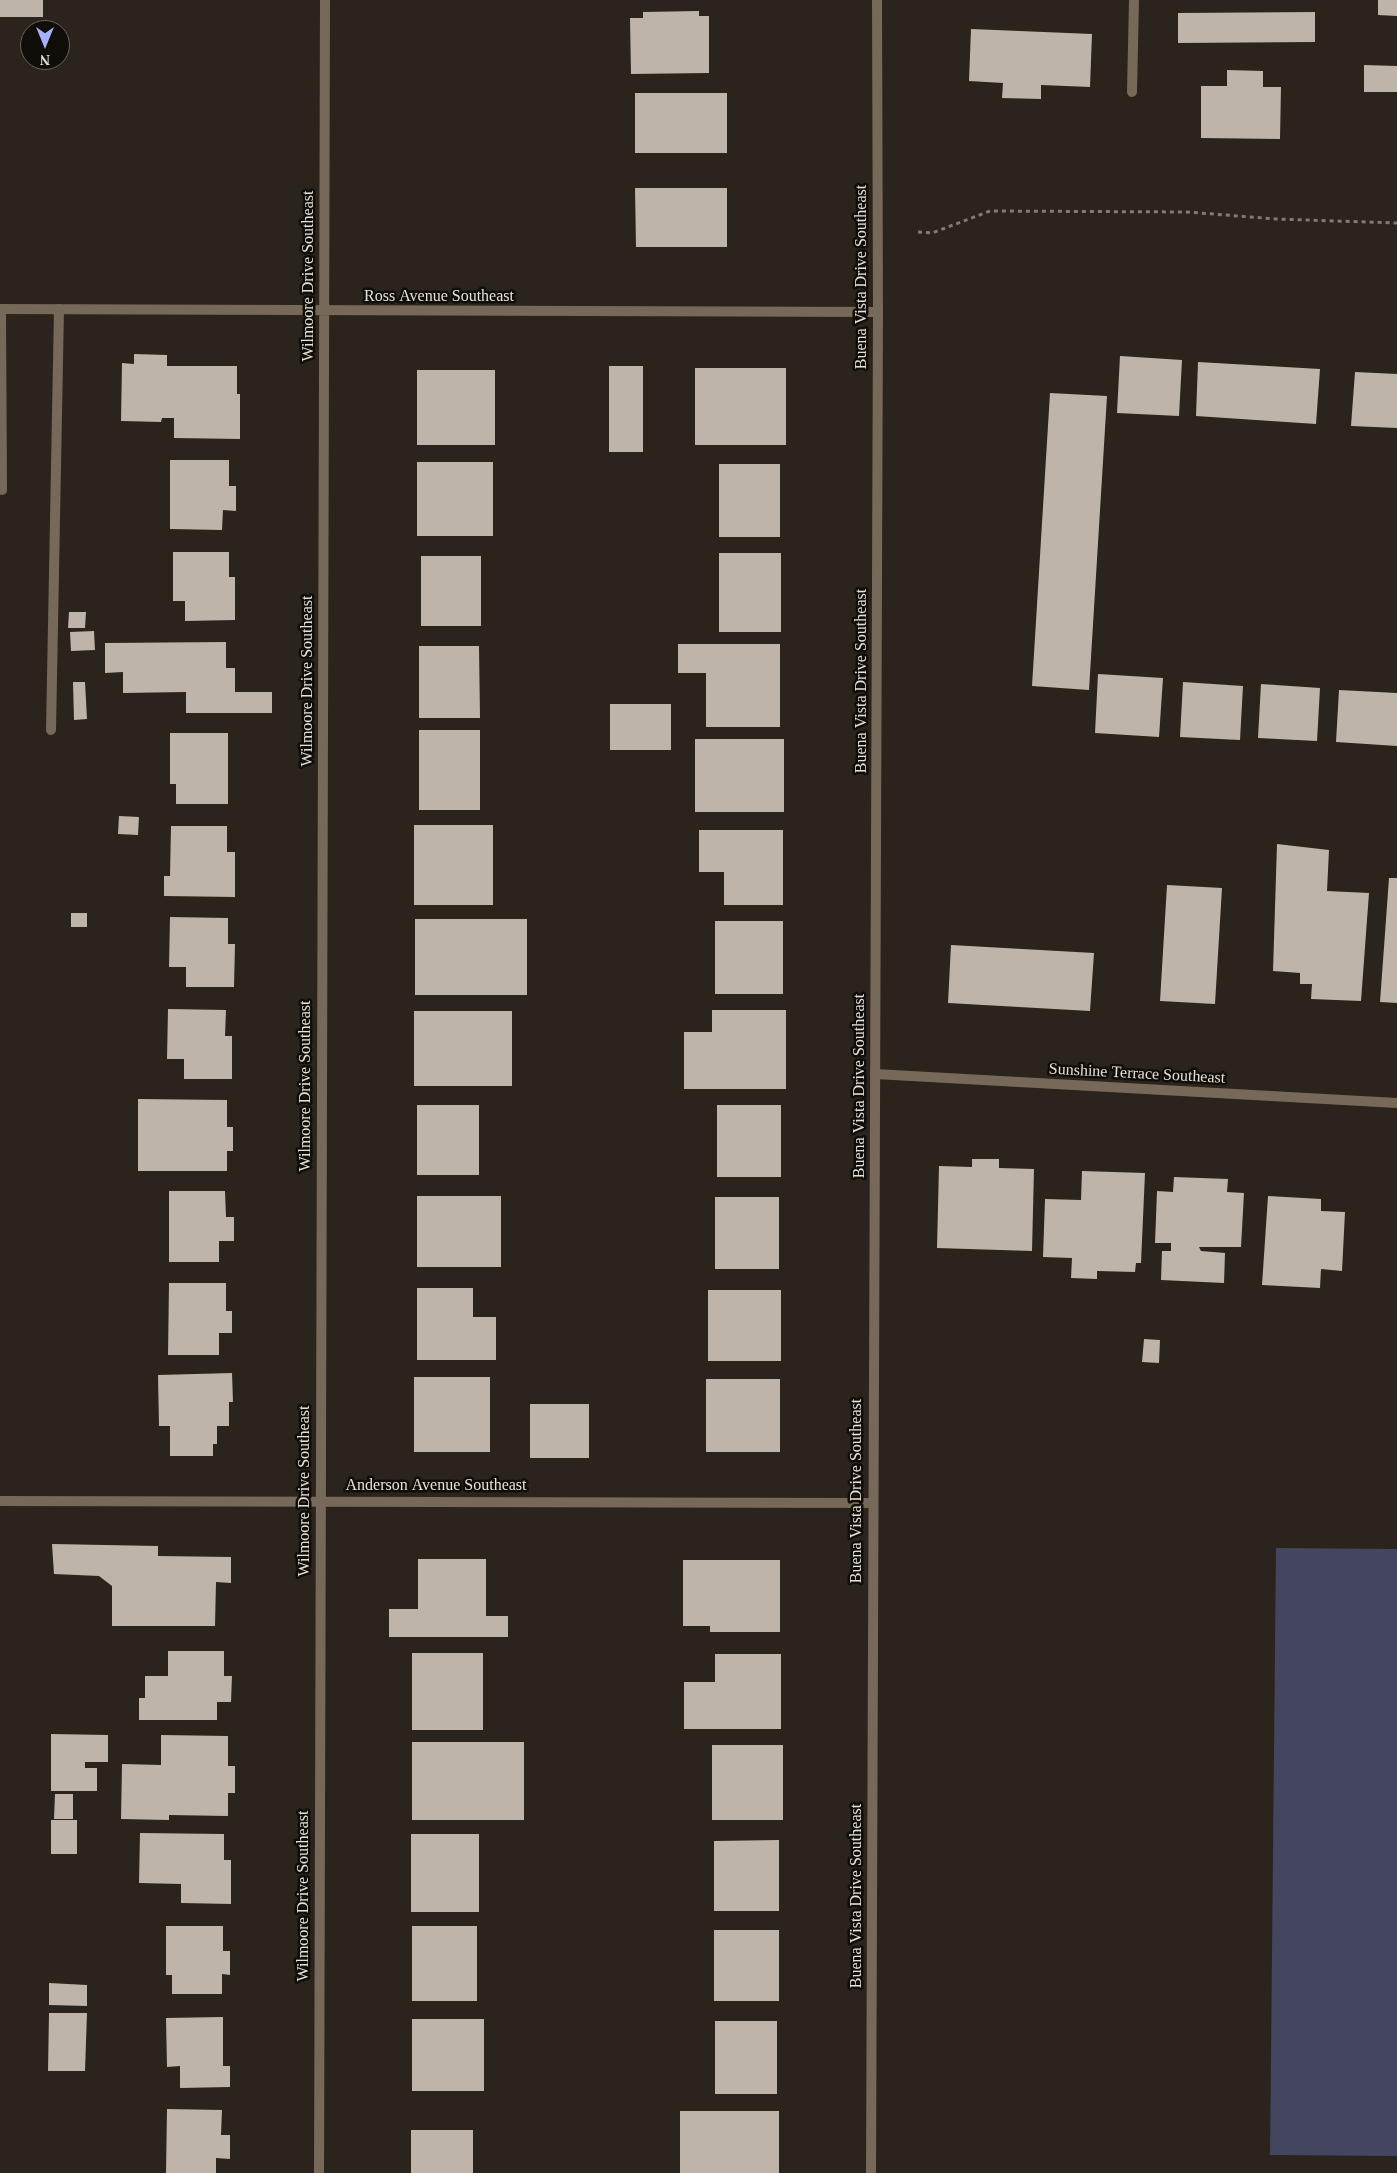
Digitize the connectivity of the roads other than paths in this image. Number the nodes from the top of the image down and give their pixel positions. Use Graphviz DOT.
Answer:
graph roads {
  1 [pos="326,0"];
  2 [pos="877,0"];
  3 [pos="1134,0"];
  4 [pos="1132,92"];
  5 [pos="0,310"];
  6 [pos="59,310"];
  7 [pos="324,312"];
  8 [pos="878,312"];
  9 [pos="2,490"];
  10 [pos="52,730"];
  11 [pos="875,1074"];
  12 [pos="1397,1103"];
  13 [pos="0,1501"];
  14 [pos="320,1501"];
  15 [pos="872,1503"];
  16 [pos="319,2173"];
  17 [pos="871,2173"];
  1 -- 7 [label="street, Wilmoore Drive Southeast"];
  2 -- 8 [label="street, Buena Vista Drive Southeast"];
  3 -- 4 [label="street"];
  5 -- 6 [label="street, Ross Avenue Southeast"];
  5 -- 9 [label="street"];
  6 -- 7 [label="street, Ross Avenue Southeast"];
  6 -- 10 [label="street"];
  7 -- 8 [label="street, Ross Avenue Southeast"];
  7 -- 14 [label="street, Wilmoore Drive Southeast"];
  8 -- 11 [label="street, Buena Vista Drive Southeast"];
  11 -- 12 [label="street, Sunshine Terrace Southeast"];
  11 -- 15 [label="street, Buena Vista Drive Southeast"];
  13 -- 14 [label="street, Anderson Avenue Southeast"];
  14 -- 15 [label="street, Anderson Avenue Southeast"];
  14 -- 16 [label="street, Wilmoore Drive Southeast"];
  15 -- 17 [label="street, Buena Vista Drive Southeast"];
}
